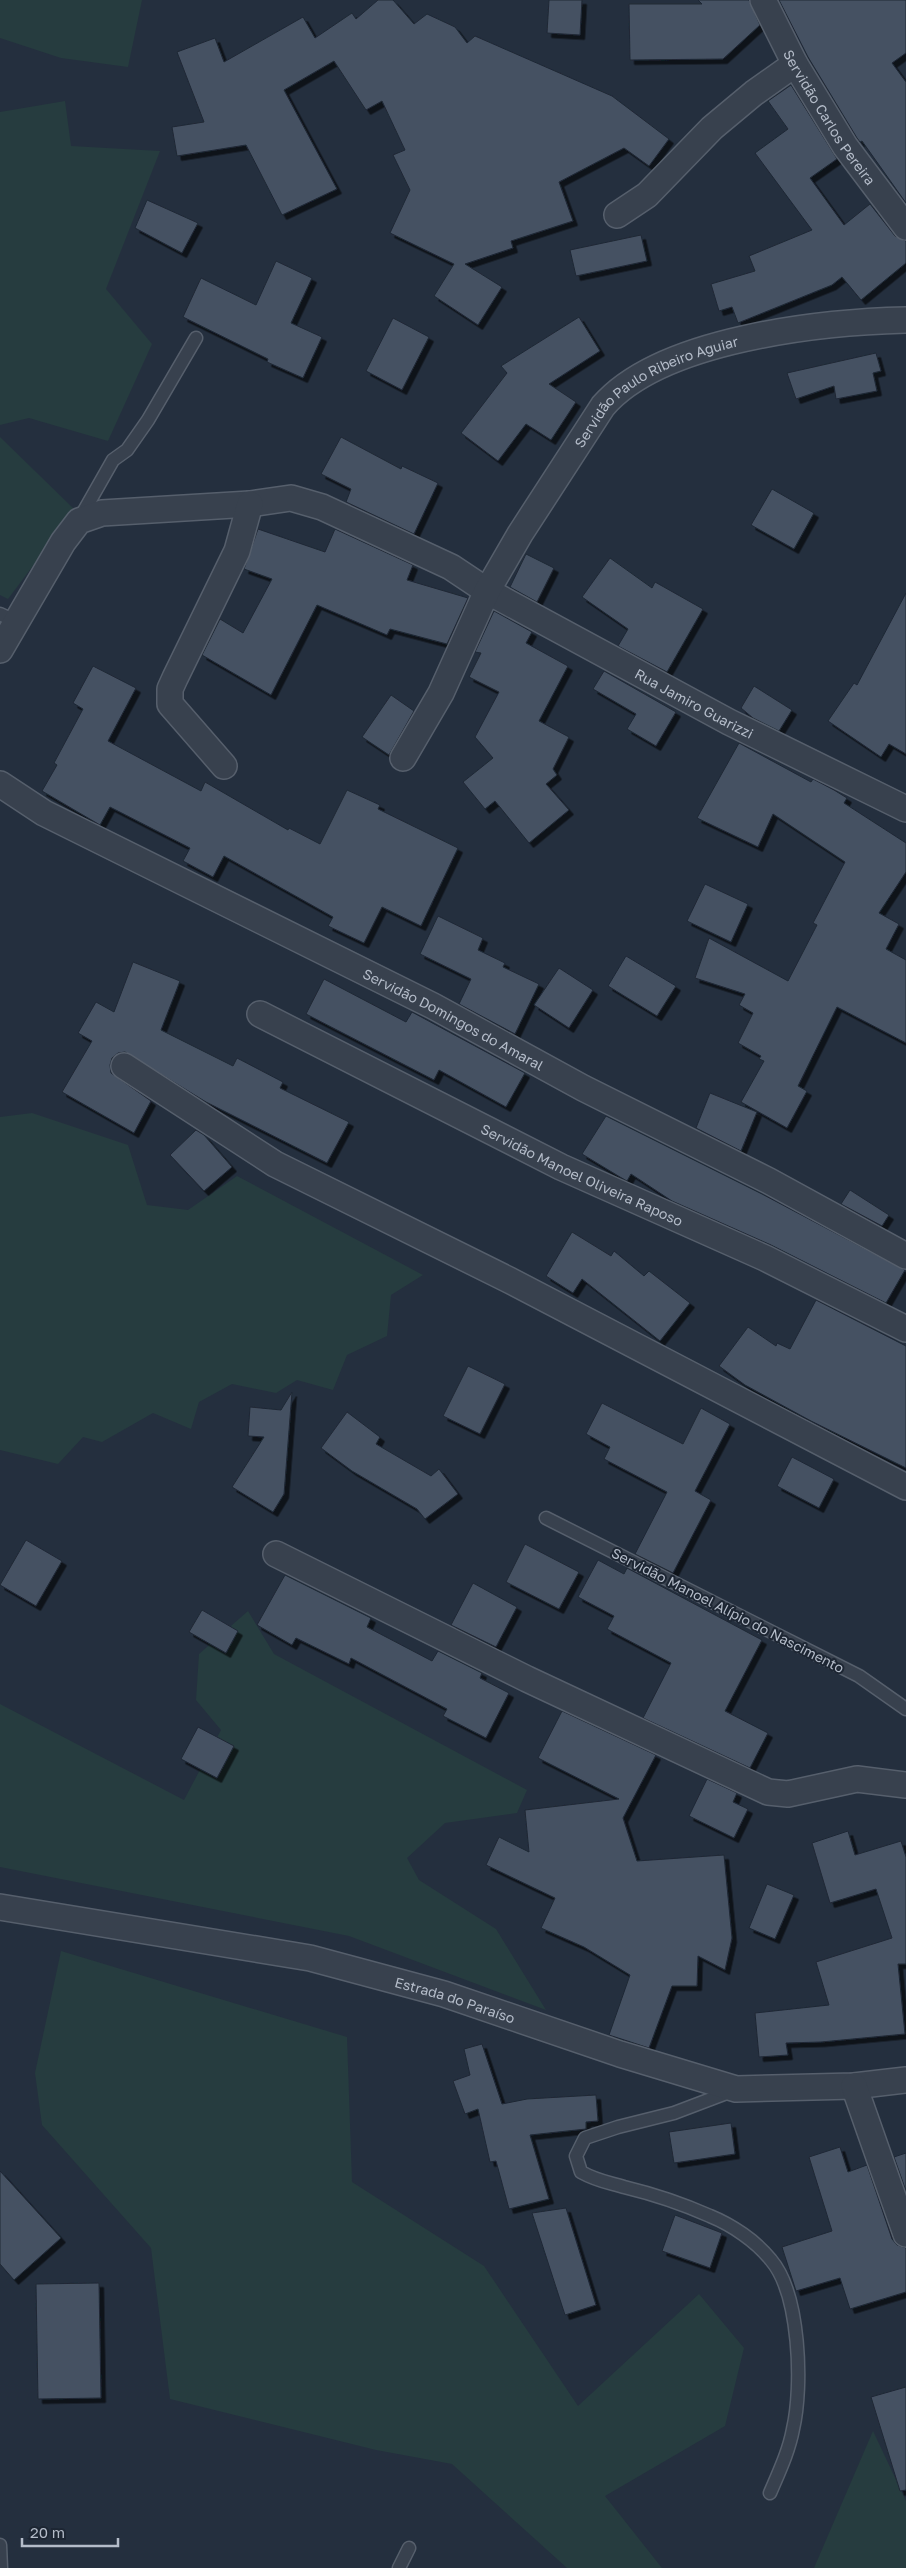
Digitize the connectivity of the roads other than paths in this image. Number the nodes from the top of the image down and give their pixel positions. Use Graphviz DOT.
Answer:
graph roads {
  1 [pos="763,0"];
  2 [pos="795,64"];
  3 [pos="617,215"];
  4 [pos="906,227"];
  5 [pos="906,320"];
  6 [pos="196,338"];
  7 [pos="250,504"];
  8 [pos="79,521"];
  9 [pos="487,591"];
  10 [pos="8,618"];
  11 [pos="0,650"];
  12 [pos="403,758"];
  13 [pos="224,766"];
  14 [pos="0,784"];
  15 [pos="906,809"];
  16 [pos="260,1014"];
  17 [pos="124,1066"];
  18 [pos="906,1256"];
  19 [pos="906,1329"];
  20 [pos="906,1487"];
  21 [pos="546,1518"];
  22 [pos="276,1554"];
  23 [pos="906,1709"];
  24 [pos="906,1785"];
  25 [pos="0,1907"];
  26 [pos="906,2080"];
  27 [pos="854,2086"];
  28 [pos="736,2089"];
  29 [pos="906,2234"];
  30 [pos="770,2493"];
  31 [pos="0,2545"];
  32 [pos="409,2548"];
  33 [pos="1,2568"];
  34 [pos="399,2568"];
  1 -- 2 [label="street, Servidão Carlos Pereira"];
  2 -- 3 [label="street"];
  2 -- 4 [label="street, Servidão Carlos Pereira"];
  5 -- 9 [label="street, Servidão Paulo Ribeiro Aguiar"];
  6 -- 8 [label="lane"];
  7 -- 8 [label="street, Rua Jamiro Guarizzi"];
  7 -- 9 [label="street, Rua Jamiro Guarizzi"];
  7 -- 13 [label="street"];
  8 -- 10 [label="street"];
  9 -- 12 [label="street, Servidão Paulo Ribeiro Aguiar"];
  9 -- 15 [label="street, Rua Jamiro Guarizzi"];
  10 -- 11 [label="street"];
  14 -- 18 [label="street, Servidão Domingos do Amaral"];
  16 -- 19 [label="street, Servidão Manoel Oliveira Raposo"];
  17 -- 20 [label="street"];
  21 -- 23 [label="lane, Servidão Manoel Alípio do Nascimento"];
  22 -- 24 [label="street"];
  25 -- 28 [label="street, Estrada do Paraíso"];
  26 -- 27 [label="street, Estrada do Paraíso"];
  27 -- 28 [label="street, Estrada do Paraíso"];
  27 -- 29 [label="street"];
  28 -- 30 [label="lane"];
  31 -- 33 [label="lane"];
  32 -- 34 [label="lane"];
}
